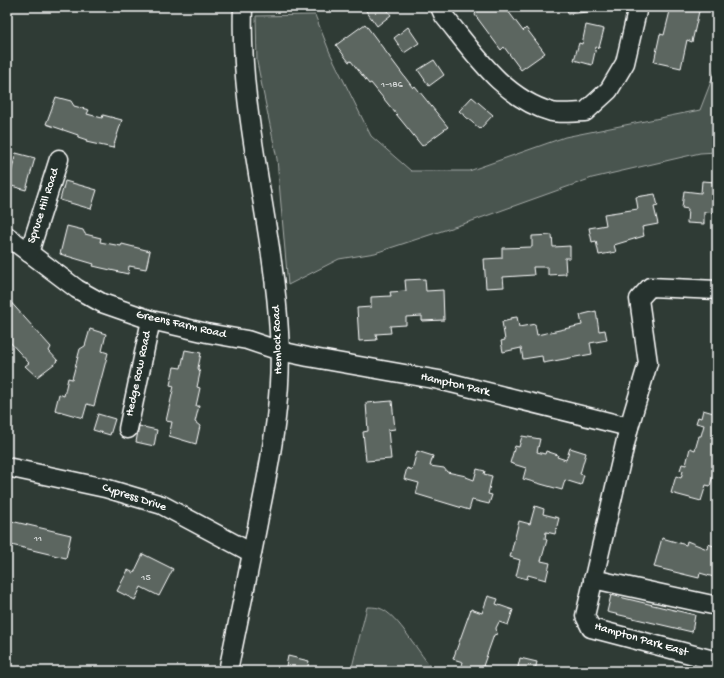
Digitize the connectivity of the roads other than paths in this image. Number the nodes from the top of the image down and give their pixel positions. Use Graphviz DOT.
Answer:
graph roads {
  1 [pos="243,7"];
  2 [pos="440,7"];
  3 [pos="638,7"];
  4 [pos="59,159"];
  5 [pos="7,236"];
  6 [pos="29,253"];
  7 [pos="717,290"];
  8 [pos="151,320"];
  9 [pos="280,351"];
  10 [pos="629,426"];
  11 [pos="128,429"];
  12 [pos="7,467"];
  13 [pos="252,553"];
  14 [pos="593,579"];
  15 [pos="717,606"];
  16 [pos="717,661"];
  17 [pos="228,671"];
  1 -- 9 [label="street, Hemlock Road"];
  2 -- 3 [label="street"];
  4 -- 6 [label="street, Spruce Hill Road"];
  5 -- 6 [label="street, Greens Farm Road"];
  6 -- 8 [label="street, Greens Farm Road"];
  7 -- 10 [label="street, Hampton Park East"];
  8 -- 9 [label="street, Greens Farm Road"];
  8 -- 11 [label="street, Hedge Row Road"];
  9 -- 10 [label="street, Hampton Park"];
  9 -- 13 [label="street, Hemlock Road"];
  10 -- 14 [label="street, Hampton Park East"];
  12 -- 13 [label="street, Cypress Drive"];
  13 -- 17 [label="street, Hemlock Road"];
  14 -- 15 [label="street"];
  14 -- 16 [label="street, Hampton Park East"];
}
